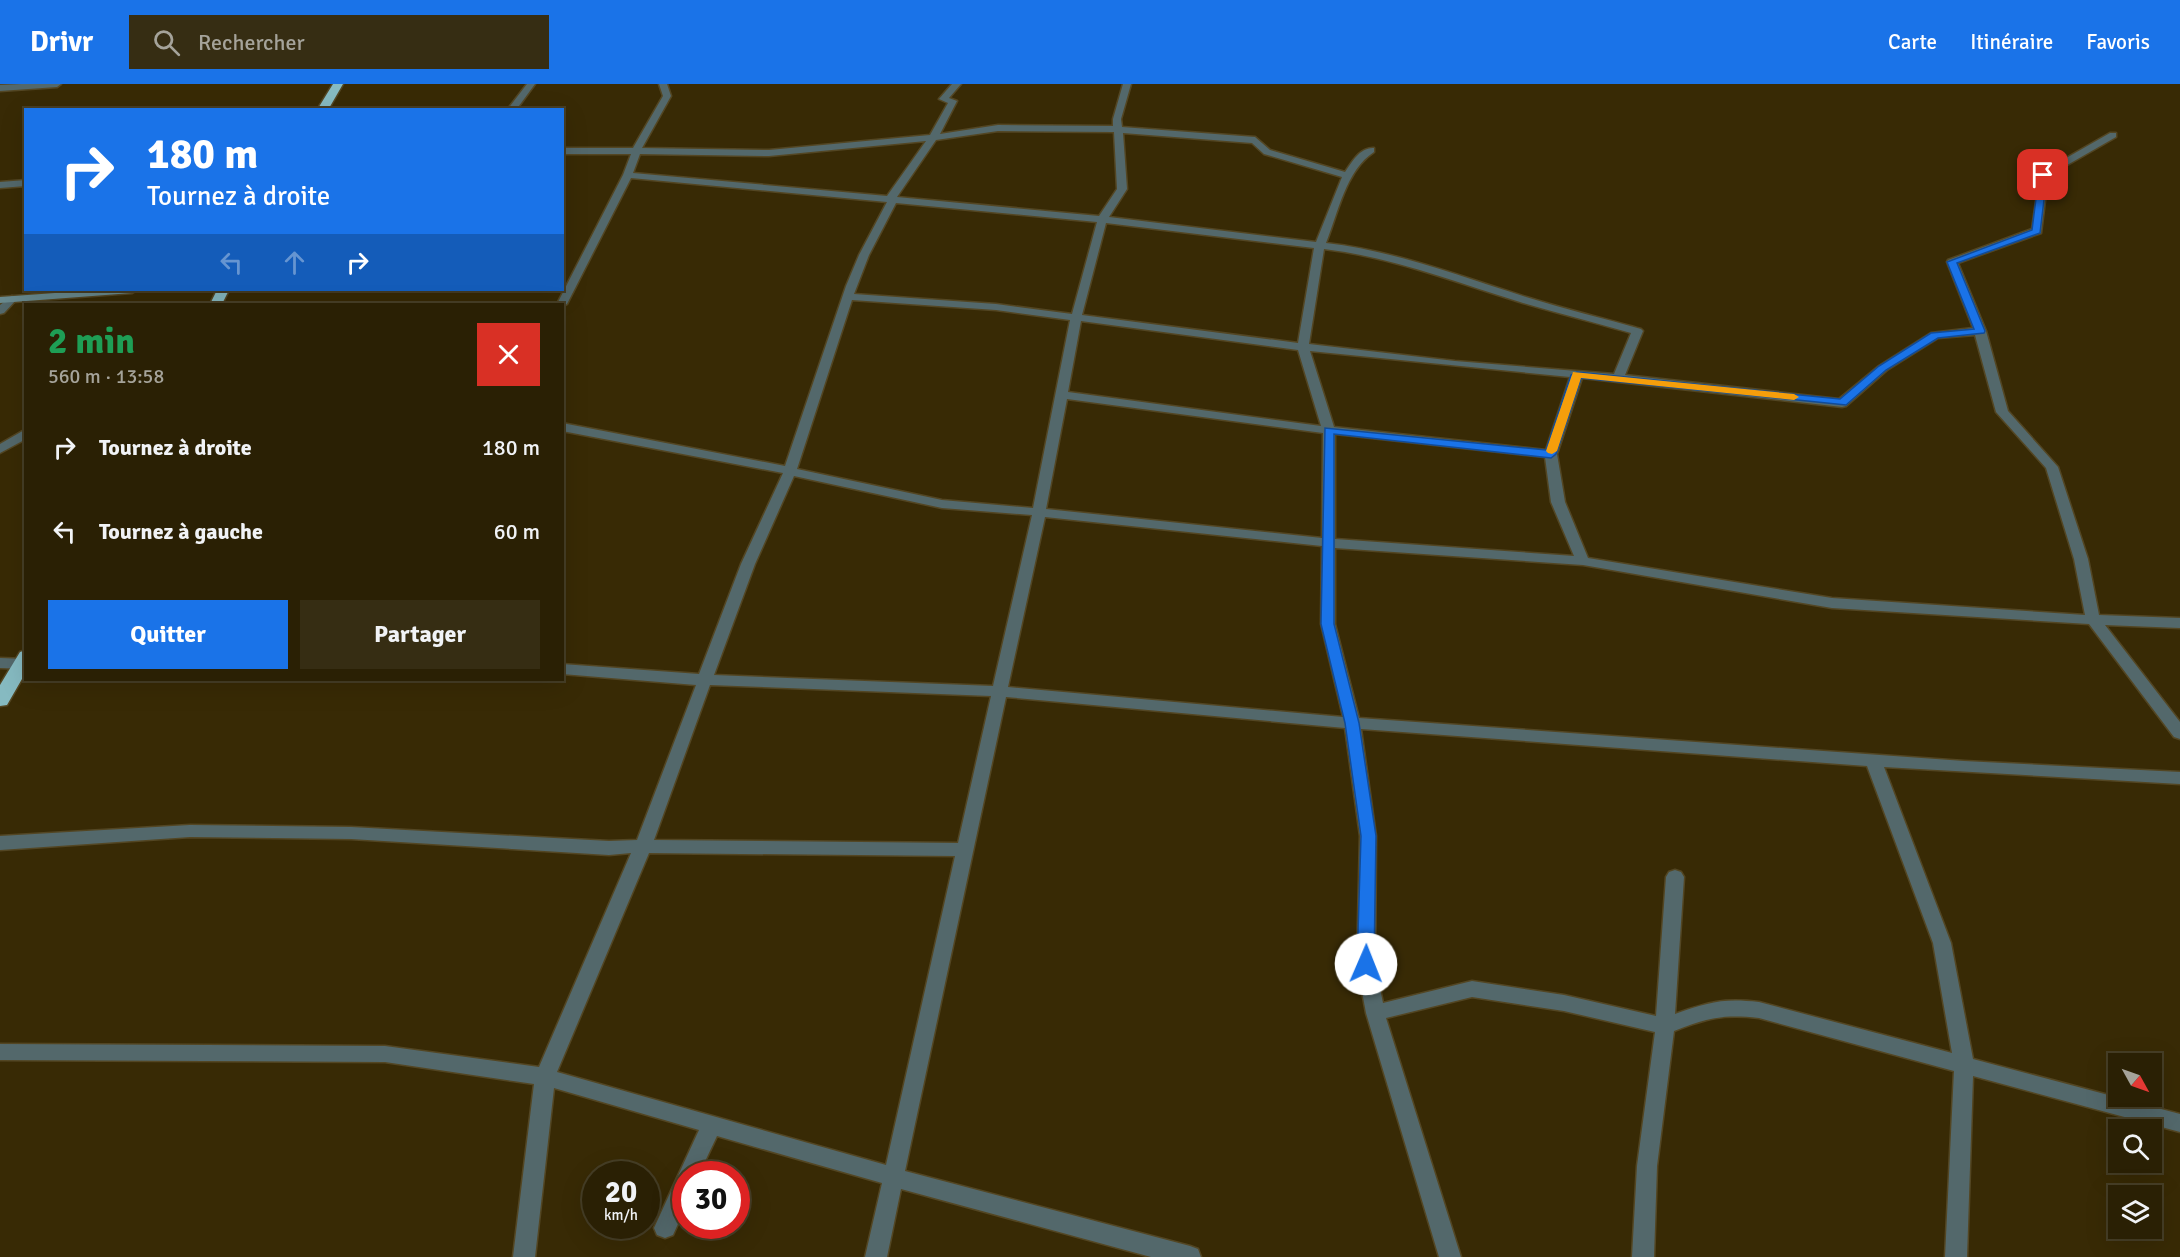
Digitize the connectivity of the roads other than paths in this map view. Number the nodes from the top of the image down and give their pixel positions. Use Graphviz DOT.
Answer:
graph roads {
  1 [pos="57,84"];
  2 [pos="338,84"];
  3 [pos="531,84"];
  4 [pos="663,84"];
  5 [pos="957,84"];
  6 [pos="1127,84"];
  7 [pos="14,86"];
  8 [pos="0,88"];
  9 [pos="0,100"];
  10 [pos="322,108"];
  11 [pos="513,108"];
  12 [pos="1118,129"];
  13 [pos="2113,135"];
  14 [pos="932,138"];
  15 [pos="1371,150"];
  16 [pos="564,151"];
  17 [pos="636,151"];
  18 [pos="628,175"];
  19 [pos="1347,176"];
  20 [pos="24,183"];
  21 [pos="0,185"];
  22 [pos="894,200"];
  23 [pos="1102,220"];
  24 [pos="1320,245"];
  25 [pos="118,291"];
  26 [pos="848,297"];
  27 [pos="6,299"];
  28 [pos="563,303"];
  29 [pos="0,310"];
  30 [pos="1076,318"];
  31 [pos="1980,331"];
  32 [pos="1303,347"];
  33 [pos="1577,375"];
  34 [pos="1618,378"];
  35 [pos="1060,394"];
  36 [pos="564,427"];
  37 [pos="1329,430"];
  38 [pos="24,434"];
  39 [pos="0,449"];
  40 [pos="1551,454"];
  41 [pos="790,471"];
  42 [pos="1038,512"];
  43 [pos="1328,543"];
  44 [pos="1583,561"];
  45 [pos="2092,620"];
  46 [pos="2180,623"];
  47 [pos="24,661"];
  48 [pos="0,663"];
  49 [pos="564,669"];
  50 [pos="704,680"];
  51 [pos="998,691"];
  52 [pos="0,700"];
  53 [pos="1352,723"];
  54 [pos="2180,733"];
  55 [pos="1873,760"];
  56 [pos="2180,778"];
  57 [pos="0,843"];
  58 [pos="643,846"];
  59 [pos="966,850"];
  60 [pos="1676,876"];
  61 [pos="1375,1013"];
  62 [pos="1665,1026"];
  63 [pos="0,1052"];
  64 [pos="1964,1065"];
  65 [pos="545,1077"];
  66 [pos="2180,1123"];
  67 [pos="712,1125"];
  68 [pos="695,1161"];
  69 [pos="892,1177"];
  70 [pos="672,1211"];
  71 [pos="664,1228"];
  72 [pos="524,1257"];
  73 [pos="876,1257"];
  74 [pos="1190,1257"];
  75 [pos="1450,1257"];
  76 [pos="1643,1257"];
  77 [pos="1956,1257"];
  1 -- 7 [label="street"];
  2 -- 10 [label="highway"];
  3 -- 11 [label="street"];
  4 -- 17 [label="street"];
  5 -- 14 [label="street"];
  6 -- 12 [label="street"];
  7 -- 8 [label="street"];
  7 -- 9 [label="street"];
  12 -- 14 [label="street"];
  12 -- 19 [label="street"];
  12 -- 23 [label="street"];
  13 -- 31 [label="street"];
  14 -- 17 [label="street"];
  14 -- 22 [label="street"];
  15 -- 19 [label="street"];
  16 -- 17 [label="street"];
  17 -- 18 [label="street"];
  18 -- 22 [label="street"];
  18 -- 28 [label="street"];
  19 -- 24 [label="street"];
  20 -- 21 [label="street"];
  22 -- 23 [label="street"];
  22 -- 26 [label="street"];
  23 -- 24 [label="street"];
  23 -- 30 [label="street"];
  24 -- 32 [label="street"];
  24 -- 34 [label="street"];
  25 -- 27 [label="street"];
  26 -- 30 [label="street"];
  26 -- 41 [label="street"];
  27 -- 29 [label="street"];
  30 -- 32 [label="street"];
  30 -- 35 [label="street"];
  31 -- 34 [label="street"];
  31 -- 45 [label="street"];
  32 -- 33 [label="street"];
  32 -- 37 [label="street"];
  33 -- 34 [label="street"];
  33 -- 40 [label="street"];
  35 -- 37 [label="street"];
  35 -- 42 [label="street"];
  36 -- 41 [label="street"];
  37 -- 40 [label="street"];
  37 -- 43 [label="street"];
  38 -- 39 [label="street"];
  40 -- 44 [label="street"];
  41 -- 42 [label="street"];
  41 -- 50 [label="street"];
  42 -- 43 [label="street"];
  42 -- 51 [label="street"];
  43 -- 44 [label="street"];
  43 -- 53 [label="street"];
  44 -- 45 [label="street"];
  45 -- 46 [label="street"];
  45 -- 54 [label="street"];
  47 -- 48 [label="street"];
  47 -- 52 [label="highway"];
  49 -- 50 [label="street"];
  50 -- 51 [label="street"];
  50 -- 58 [label="street"];
  51 -- 53 [label="street"];
  51 -- 59 [label="street"];
  53 -- 55 [label="street"];
  53 -- 61 [label="street"];
  55 -- 56 [label="street"];
  55 -- 64 [label="street"];
  57 -- 58 [label="street"];
  58 -- 59 [label="street"];
  58 -- 65 [label="street"];
  59 -- 69 [label="street"];
  60 -- 62 [label="street"];
  61 -- 62 [label="street"];
  61 -- 75 [label="street"];
  62 -- 64 [label="street"];
  62 -- 76 [label="street"];
  63 -- 65 [label="street"];
  64 -- 66 [label="street"];
  64 -- 77 [label="street"];
  65 -- 67 [label="street"];
  65 -- 72 [label="street"];
  67 -- 68 [label="street"];
  67 -- 69 [label="street"];
  69 -- 73 [label="street"];
  69 -- 74 [label="street"];
  70 -- 71 [label="street"];
}
